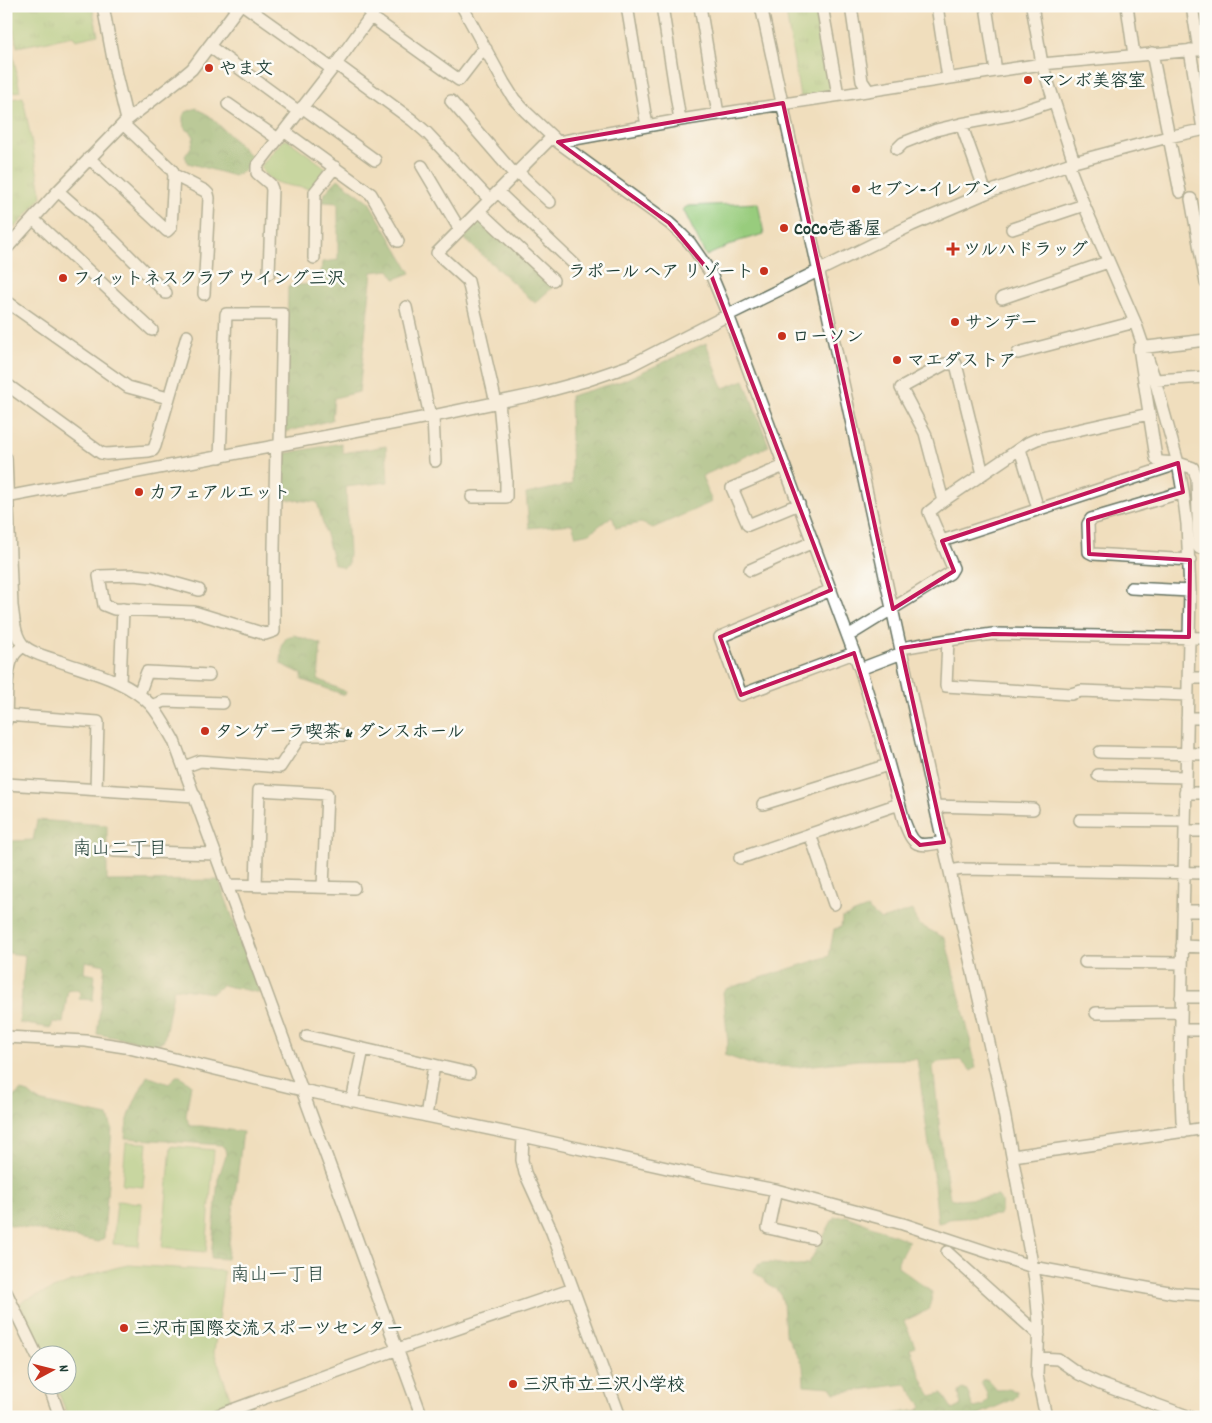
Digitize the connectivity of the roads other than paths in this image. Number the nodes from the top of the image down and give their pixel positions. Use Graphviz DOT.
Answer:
graph roads {
  1 [pos="103,6"];
  2 [pos="239,6"];
  3 [pos="244,6"];
  4 [pos="462,6"];
  5 [pos="627,6"];
  6 [pos="662,6"];
  7 [pos="700,6"];
  8 [pos="761,6"];
  9 [pos="822,6"];
  10 [pos="851,6"];
  11 [pos="937,6"];
  12 [pos="986,6"];
  13 [pos="1032,6"];
  14 [pos="1127,6"];
  15 [pos="1192,6"];
  16 [pos="372,10"];
  17 [pos="209,46"];
  18 [pos="486,49"];
  19 [pos="1198,50"];
  20 [pos="1152,53"];
  21 [pos="1134,55"];
  22 [pos="1042,64"];
  23 [pos="334,66"];
  24 [pos="996,71"];
  25 [pos="948,78"];
  26 [pos="868,90"];
  27 [pos="838,95"];
  28 [pos="451,101"];
  29 [pos="1054,101"];
  30 [pos="228,104"];
  31 [pos="783,104"];
  32 [pos="301,110"];
  33 [pos="718,114"];
  34 [pos="680,120"];
  35 [pos="125,122"];
  36 [pos="961,124"];
  37 [pos="647,126"];
  38 [pos="1204,129"];
  39 [pos="281,135"];
  40 [pos="1168,137"];
  41 [pos="555,140"];
  42 [pos="897,149"];
  43 [pos="89,158"];
  44 [pos="375,160"];
  45 [pos="1071,163"];
  46 [pos="422,166"];
  47 [pos="335,167"];
  48 [pos="516,173"];
  49 [pos="174,175"];
  50 [pos="58,191"];
  51 [pos="1180,192"];
  52 [pos="986,193"];
  53 [pos="494,196"];
  54 [pos="1191,199"];
  55 [pos="550,202"];
  56 [pos="1084,205"];
  57 [pos="479,211"];
  58 [pos="33,219"];
  59 [pos="1012,229"];
  60 [pos="460,230"];
  61 [pos="398,241"];
  62 [pos="6,249"];
  63 [pos="314,258"];
  64 [pos="1108,262"];
  65 [pos="575,265"];
  66 [pos="818,272"];
  67 [pos="269,273"];
  68 [pos="553,280"];
  69 [pos="1206,283"];
  70 [pos="166,293"];
  71 [pos="204,294"];
  72 [pos="1002,298"];
  73 [pos="6,301"];
  74 [pos="406,307"];
  75 [pos="728,315"];
  76 [pos="1135,322"];
  77 [pos="152,330"];
  78 [pos="187,336"];
  79 [pos="1206,340"];
  80 [pos="1144,347"];
  81 [pos="1018,353"];
  82 [pos="1206,377"];
  83 [pos="1155,380"];
  84 [pos="6,384"];
  85 [pos="168,398"];
  86 [pos="497,403"];
  87 [pos="1149,414"];
  88 [pos="432,416"];
  89 [pos="278,445"];
  90 [pos="1020,449"];
  91 [pos="220,457"];
  92 [pos="6,458"];
  93 [pos="435,461"];
  94 [pos="1175,463"];
  95 [pos="784,466"];
  96 [pos="983,474"];
  97 [pos="1183,492"];
  98 [pos="7,497"];
  99 [pos="472,497"];
  100 [pos="943,502"];
  101 [pos="799,504"];
  102 [pos="1038,509"];
  103 [pos="1197,532"];
  104 [pos="942,541"];
  105 [pos="813,542"];
  106 [pos="1199,548"];
  107 [pos="1190,560"];
  108 [pos="750,570"];
  109 [pos="1131,588"];
  110 [pos="199,590"];
  111 [pos="831,590"];
  112 [pos="1190,591"];
  113 [pos="893,609"];
  114 [pos="123,610"];
  115 [pos="848,636"];
  116 [pos="1189,637"];
  117 [pos="1206,638"];
  118 [pos="948,640"];
  119 [pos="24,646"];
  120 [pos="901,650"];
  121 [pos="854,652"];
  122 [pos="860,669"];
  123 [pos="209,675"];
  124 [pos="1188,678"];
  125 [pos="1206,678"];
  126 [pos="120,683"];
  127 [pos="139,694"];
  128 [pos="1188,695"];
  129 [pos="223,703"];
  130 [pos="152,706"];
  131 [pos="6,715"];
  132 [pos="1187,718"];
  133 [pos="1206,718"];
  134 [pos="6,721"];
  135 [pos="344,735"];
  136 [pos="1100,752"];
  137 [pos="1186,753"];
  138 [pos="1206,754"];
  139 [pos="888,764"];
  140 [pos="184,767"];
  141 [pos="1098,775"];
  142 [pos="1186,777"];
  143 [pos="6,784"];
  144 [pos="96,790"];
  145 [pos="1185,793"];
  146 [pos="1206,793"];
  147 [pos="195,796"];
  148 [pos="763,804"];
  149 [pos="899,804"];
  150 [pos="935,806"];
  151 [pos="1033,809"];
  152 [pos="1080,820"];
  153 [pos="1185,826"];
  154 [pos="1206,831"];
  155 [pos="810,834"];
  156 [pos="944,842"];
  157 [pos="114,851"];
  158 [pos="216,854"];
  159 [pos="740,858"];
  160 [pos="950,871"];
  161 [pos="1184,872"];
  162 [pos="1206,873"];
  163 [pos="227,885"];
  164 [pos="256,886"];
  165 [pos="323,888"];
  166 [pos="354,888"];
  167 [pos="834,904"];
  168 [pos="1183,911"];
  169 [pos="1206,911"];
  170 [pos="1182,946"];
  171 [pos="1206,947"];
  172 [pos="1085,962"];
  173 [pos="1182,963"];
  174 [pos="1181,997"];
  175 [pos="1206,997"];
  176 [pos="1181,1012"];
  177 [pos="1096,1013"];
  178 [pos="1180,1030"];
  179 [pos="1206,1030"];
  180 [pos="307,1036"];
  181 [pos="6,1037"];
  182 [pos="363,1049"];
  183 [pos="434,1065"];
  184 [pos="469,1073"];
  185 [pos="302,1090"];
  186 [pos="352,1100"];
  187 [pos="426,1116"];
  188 [pos="1206,1128"];
  189 [pos="1184,1132"];
  190 [pos="523,1136"];
  191 [pos="1013,1156"];
  192 [pos="776,1190"];
  193 [pos="813,1238"];
  194 [pos="947,1252"];
  195 [pos="1033,1267"];
  196 [pos="573,1289"];
  197 [pos="6,1292"];
  198 [pos="1206,1295"];
  199 [pos="1039,1336"];
  200 [pos="32,1346"];
  201 [pos="398,1349"];
  202 [pos="1038,1358"];
  203 [pos="53,1396"];
  204 [pos="60,1417"];
  205 [pos="213,1417"];
  206 [pos="422,1417"];
  207 [pos="620,1417"];
  208 [pos="1046,1417"];
  209 [pos="1190,1417"];
  1 -- 35 [label="street"];
  2 -- 17 [label="street"];
  3 -- 23 [label="street"];
  4 -- 18 [label="street"];
  5 -- 37 [label="street"];
  6 -- 34 [label="street"];
  7 -- 33 [label="street"];
  8 -- 31 [label="street"];
  9 -- 27 [label="street"];
  10 -- 26 [label="street"];
  11 -- 25 [label="street"];
  12 -- 24 [label="street"];
  13 -- 22 [label="street"];
  14 -- 21 [label="street"];
  15 -- 19 [label="street"];
  16 -- 18 [label="street"];
  16 -- 23 [label="street"];
  17 -- 32 [label="street"];
  17 -- 35 [label="street"];
  18 -- 41 [label="street"];
  19 -- 20 [label="street"];
  19 -- 38 [label="street"];
  20 -- 21 [label="street"];
  20 -- 40 [label="street"];
  21 -- 22 [label="street"];
  22 -- 24 [label="street"];
  22 -- 29 [label="street"];
  23 -- 32 [label="street"];
  23 -- 53 [label="street"];
  24 -- 25 [label="street"];
  25 -- 26 [label="street"];
  26 -- 27 [label="street"];
  27 -- 31 [label="street"];
  28 -- 48 [label="street"];
  29 -- 36 [label="street"];
  29 -- 45 [label="street"];
  30 -- 39 [label="street"];
  31 -- 33 [label="street"];
  31 -- 66 [label="street"];
  32 -- 39 [label="street"];
  32 -- 44 [label="street"];
  33 -- 34 [label="street"];
  34 -- 37 [label="street"];
  35 -- 43 [label="street"];
  35 -- 49 [label="street"];
  36 -- 42 [label="street"];
  36 -- 52 [label="street"];
  37 -- 41 [label="street"];
  38 -- 40 [label="street"];
  39 -- 47 [label="street"];
  39 -- 67 [label="street"];
  40 -- 45 [label="street"];
  40 -- 51 [label="street"];
  41 -- 48 [label="street"];
  41 -- 75 [label="street"];
  43 -- 49 [label="street"];
  43 -- 50 [label="street"];
  45 -- 52 [label="street"];
  45 -- 56 [label="street"];
  46 -- 60 [label="street"];
  47 -- 61 [label="street"];
  47 -- 63 [label="street"];
  48 -- 53 [label="street"];
  48 -- 55 [label="street"];
  49 -- 71 [label="street"];
  50 -- 58 [label="street"];
  50 -- 70 [label="street"];
  52 -- 66 [label="street"];
  53 -- 57 [label="street"];
  53 -- 65 [label="street"];
  54 -- 69 [label="street"];
  56 -- 59 [label="street"];
  56 -- 64 [label="street"];
  57 -- 60 [label="street"];
  57 -- 68 [label="street"];
  58 -- 62 [label="street"];
  58 -- 77 [label="street"];
  60 -- 86 [label="street"];
  64 -- 72 [label="street"];
  64 -- 76 [label="street"];
  66 -- 75 [label="street"];
  66 -- 113 [label="street"];
  73 -- 85 [label="street"];
  74 -- 88 [label="street"];
  75 -- 86 [label="street"];
  75 -- 95 [label="street"];
  76 -- 80 [label="street"];
  76 -- 81 [label="street"];
  78 -- 85 [label="street"];
  79 -- 80 [label="street"];
  80 -- 83 [label="street"];
  80 -- 87 [label="street"];
  82 -- 83 [label="street"];
  83 -- 94 [label="street"];
  84 -- 85 [label="street"];
  86 -- 88 [label="street"];
  86 -- 99 [label="street"];
  87 -- 90 [label="street"];
  87 -- 94 [label="street"];
  88 -- 89 [label="street"];
  88 -- 93 [label="street"];
  89 -- 91 [label="street"];
  89 -- 91 [label="street"];
  89 -- 114 [label="street"];
  90 -- 96 [label="street"];
  90 -- 102 [label="street"];
  91 -- 98 [label="street"];
  92 -- 98 [label="street"];
  94 -- 97 [label="street"];
  94 -- 102 [label="street"];
  94 -- 103 [label="street"];
  95 -- 101 [label="street"];
  95 -- 101 [label="street"];
  96 -- 100 [label="street"];
  96 -- 100 [label="street"];
  97 -- 103 [label="street"];
  97 -- 107 [label="street"];
  98 -- 119 [label="street"];
  100 -- 104 [label="street"];
  101 -- 105 [label="street"];
  102 -- 104 [label="street"];
  103 -- 106 [label="street"];
  103 -- 107 [label="street"];
  104 -- 113 [label="street"];
  105 -- 108 [label="street"];
  105 -- 111 [label="street"];
  107 -- 112 [label="street"];
  109 -- 112 [label="street"];
  110 -- 114 [label="street"];
  111 -- 115 [label="street"];
  111 -- 121 [label="street"];
  112 -- 116 [label="street"];
  113 -- 115 [label="street"];
  113 -- 120 [label="street"];
  114 -- 126 [label="street"];
  115 -- 121 [label="street"];
  116 -- 117 [label="street"];
  116 -- 118 [label="street"];
  116 -- 124 [label="street"];
  118 -- 120 [label="street"];
  118 -- 128 [label="street"];
  119 -- 126 [label="street"];
  119 -- 131 [label="street"];
  120 -- 122 [label="street"];
  120 -- 150 [label="street"];
  121 -- 122 [label="street"];
  122 -- 139 [label="street"];
  123 -- 127 [label="street"];
  124 -- 125 [label="street"];
  124 -- 128 [label="street"];
  126 -- 127 [label="street"];
  127 -- 130 [label="street"];
  128 -- 132 [label="street"];
  129 -- 130 [label="street"];
  130 -- 140 [label="street"];
  131 -- 134 [label="street"];
  131 -- 144 [label="street"];
  132 -- 133 [label="street"];
  132 -- 137 [label="street"];
  135 -- 140 [label="street"];
  136 -- 137 [label="street"];
  137 -- 138 [label="street"];
  137 -- 142 [label="street"];
  139 -- 148 [label="street"];
  139 -- 149 [label="street"];
  140 -- 147 [label="street"];
  141 -- 142 [label="street"];
  142 -- 145 [label="street"];
  143 -- 144 [label="street"];
  144 -- 147 [label="street"];
  145 -- 146 [label="street"];
  145 -- 153 [label="street"];
  147 -- 158 [label="street"];
  149 -- 155 [label="street"];
  149 -- 156 [label="street"];
  150 -- 151 [label="street"];
  150 -- 156 [label="street"];
  152 -- 153 [label="street"];
  153 -- 154 [label="street"];
  153 -- 161 [label="street"];
  155 -- 159 [label="street"];
  155 -- 167 [label="street"];
  156 -- 160 [label="street"];
  157 -- 158 [label="street"];
  158 -- 163 [label="street"];
  160 -- 161 [label="street"];
  160 -- 191 [label="street"];
  161 -- 162 [label="street"];
  161 -- 168 [label="street"];
  163 -- 164 [label="street"];
  163 -- 185 [label="street"];
  164 -- 165 [label="street"];
  164 -- 165 [label="street"];
  165 -- 166 [label="street"];
  168 -- 169 [label="street"];
  168 -- 170 [label="street"];
  170 -- 171 [label="street"];
  170 -- 173 [label="street"];
  172 -- 173 [label="street"];
  173 -- 174 [label="street"];
  174 -- 175 [label="street"];
  174 -- 176 [label="street"];
  176 -- 177 [label="street"];
  176 -- 178 [label="street"];
  178 -- 179 [label="street"];
  178 -- 189 [label="street"];
  180 -- 182 [label="street"];
  181 -- 185 [label="street"];
  182 -- 183 [label="street"];
  182 -- 186 [label="street"];
  183 -- 184 [label="street"];
  183 -- 187 [label="street"];
  185 -- 186 [label="street"];
  185 -- 201 [label="street"];
  186 -- 187 [label="street"];
  187 -- 190 [label="street"];
  188 -- 189 [label="street"];
  189 -- 191 [label="street"];
  190 -- 192 [label="street"];
  190 -- 196 [label="street"];
  191 -- 195 [label="street"];
  192 -- 193 [label="street"];
  192 -- 195 [label="street"];
  194 -- 199 [label="street"];
  195 -- 198 [label="street"];
  195 -- 199 [label="street"];
  196 -- 201 [label="street"];
  196 -- 207 [label="street"];
  197 -- 200 [label="street"];
  199 -- 202 [label="street"];
  201 -- 205 [label="street"];
  201 -- 206 [label="street"];
  202 -- 208 [label="street"];
  202 -- 209 [label="street"];
  203 -- 204 [label="street"];
}
